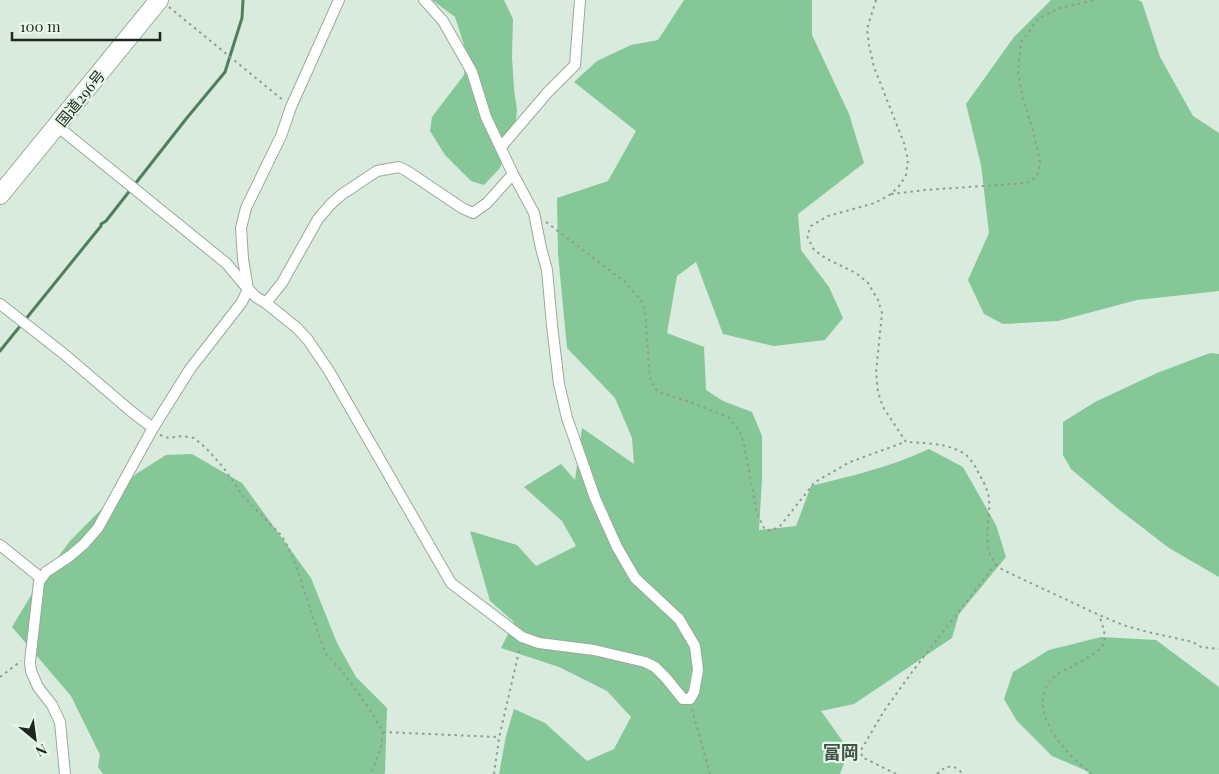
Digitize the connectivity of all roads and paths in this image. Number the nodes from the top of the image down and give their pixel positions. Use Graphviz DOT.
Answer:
graph roads {
  1 [pos="339,0"];
  2 [pos="424,0"];
  3 [pos="580,0"];
  4 [pos="876,0"];
  5 [pos="1095,0"];
  6 [pos="165,4"];
  7 [pos="291,107"];
  8 [pos="57,126"];
  9 [pos="501,147"];
  10 [pos="513,174"];
  11 [pos="891,194"];
  12 [pos="0,196"];
  13 [pos="534,213"];
  14 [pos="248,289"];
  15 [pos="266,303"];
  16 [pos="0,304"];
  17 [pos="153,428"];
  18 [pos="906,442"];
  19 [pos="0,545"];
  20 [pos="995,565"];
  21 [pos="42,578"];
  22 [pos="1098,615"];
  23 [pos="522,637"];
  24 [pos="1219,649"];
  25 [pos="31,654"];
  26 [pos="0,677"];
  27 [pos="690,699"];
  28 [pos="383,732"];
  29 [pos="499,738"];
  30 [pos="65,774"];
  31 [pos="370,774"];
  32 [pos="494,774"];
  33 [pos="710,774"];
  34 [pos="896,774"];
  35 [pos="937,774"];
  36 [pos="962,774"];
  37 [pos="1092,774"];
  1 -- 7 [label="street"];
  2 -- 9 [label="street"];
  3 -- 9 [label="street"];
  4 -- 11 [label="path"];
  5 -- 11 [label="path"];
  6 -- 7 [label="path"];
  6 -- 8 [label="highway, 国道296号"];
  7 -- 14 [label="street"];
  8 -- 12 [label="highway, 国道296号"];
  8 -- 14 [label="street"];
  9 -- 10 [label="street"];
  10 -- 13 [label="street"];
  10 -- 15 [label="street"];
  11 -- 18 [label="path"];
  13 -- 18 [label="path"];
  13 -- 27 [label="street"];
  14 -- 15 [label="street"];
  14 -- 17 [label="street"];
  15 -- 23 [label="street"];
  16 -- 17 [label="street"];
  17 -- 21 [label="street"];
  17 -- 28 [label="path"];
  18 -- 20 [label="path"];
  19 -- 21 [label="street"];
  20 -- 22 [label="path"];
  20 -- 34 [label="path"];
  21 -- 25 [label="street"];
  22 -- 24 [label="path"];
  22 -- 37 [label="path"];
  23 -- 27 [label="street"];
  23 -- 29 [label="path"];
  25 -- 26 [label="path"];
  25 -- 30 [label="street"];
  27 -- 33 [label="path"];
  28 -- 29 [label="path"];
  28 -- 31 [label="path"];
  29 -- 32 [label="path"];
  35 -- 36 [label="path"];
}
